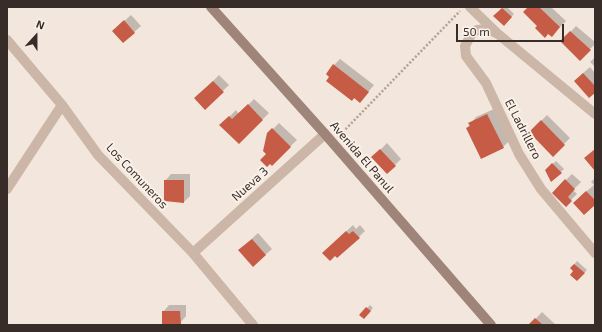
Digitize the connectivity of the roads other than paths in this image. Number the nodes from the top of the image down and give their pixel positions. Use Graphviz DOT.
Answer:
graph roads {
  1 [pos="211,7"];
  2 [pos="470,7"];
  3 [pos="498,34"];
  4 [pos="7,40"];
  5 [pos="62,105"];
  6 [pos="595,114"];
  7 [pos="325,134"];
  8 [pos="7,189"];
  9 [pos="193,253"];
  10 [pos="595,253"];
  11 [pos="253,325"];
  12 [pos="491,325"];
  1 -- 7 [label="street, Avenida El Panul"];
  2 -- 3 [label="street"];
  3 -- 6 [label="street"];
  3 -- 10 [label="street, El Ladrillero"];
  4 -- 5 [label="street, Los Comuneros"];
  5 -- 8 [label="street"];
  5 -- 9 [label="street, Los Comuneros"];
  7 -- 9 [label="street, Nueva 3"];
  7 -- 12 [label="street, Avenida El Panul"];
  9 -- 11 [label="street, Los Comuneros"];
}
